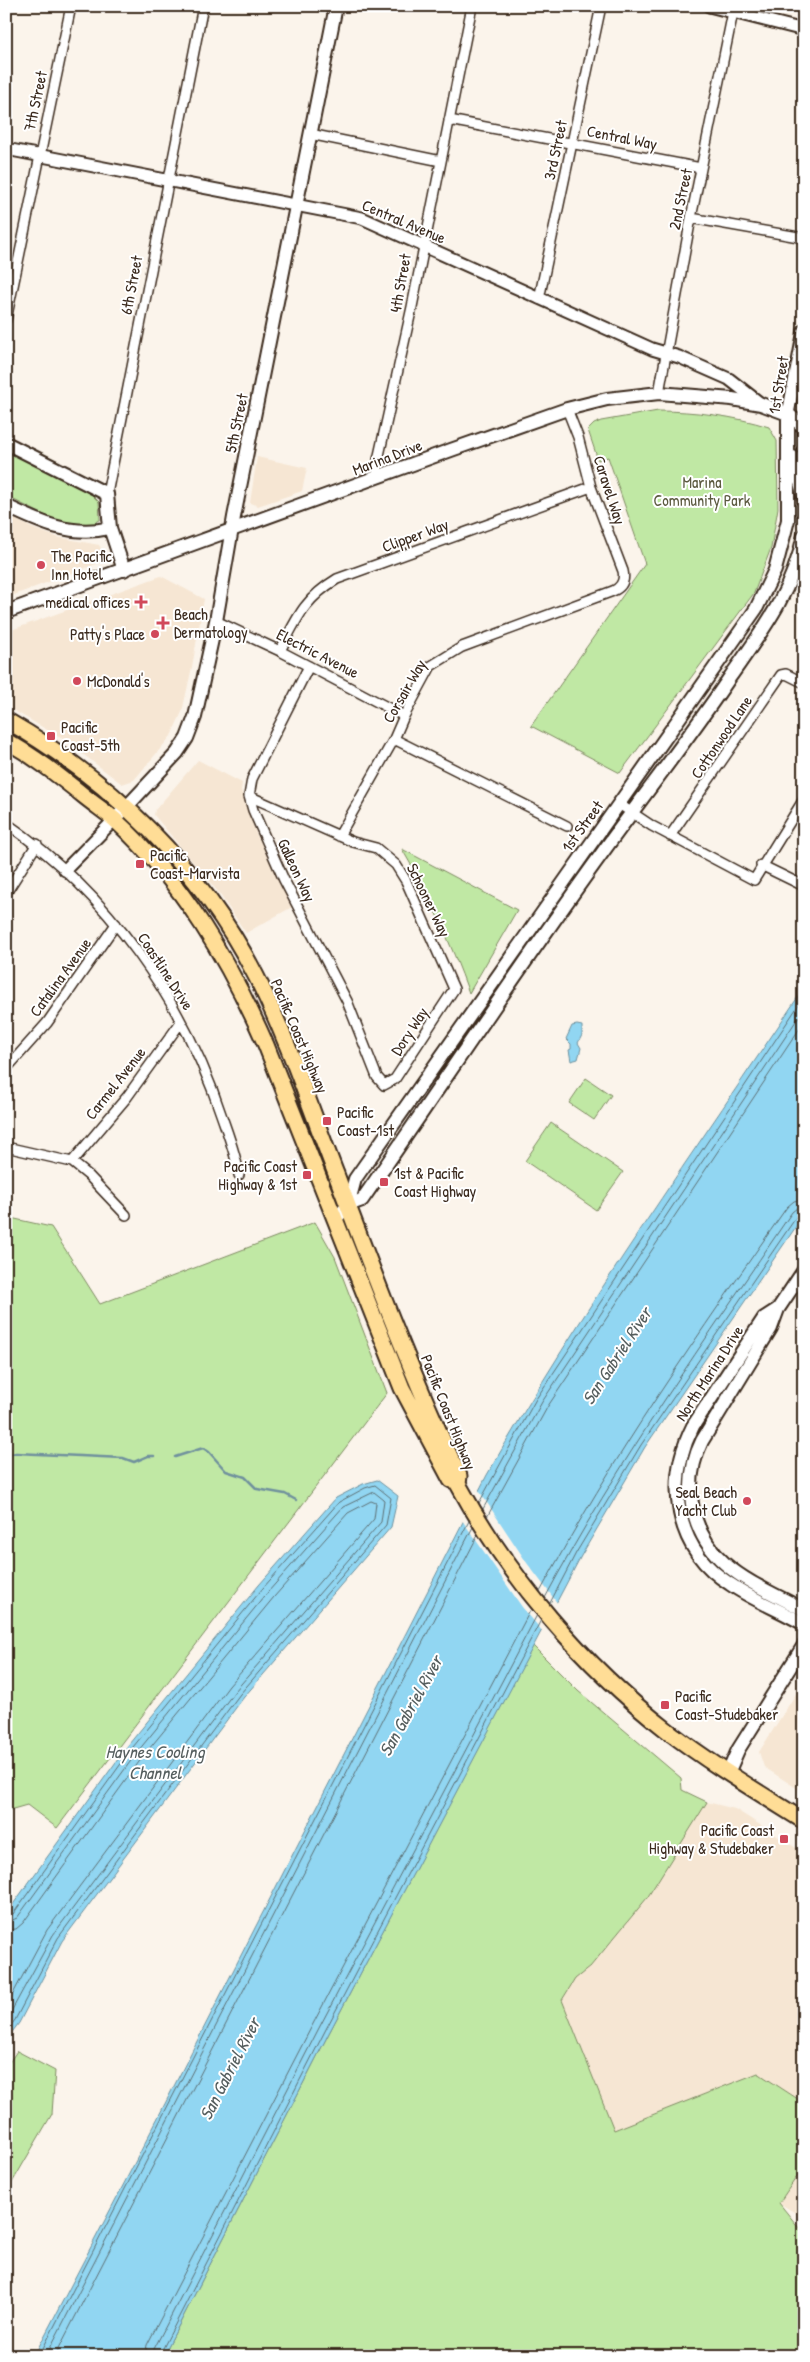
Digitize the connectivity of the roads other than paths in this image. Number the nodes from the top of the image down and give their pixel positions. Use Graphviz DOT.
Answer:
graph roads {
  1 [pos="71,6"];
  2 [pos="203,6"];
  3 [pos="336,6"];
  4 [pos="472,6"];
  5 [pos="601,6"];
  6 [pos="709,6"];
  7 [pos="733,12"];
  8 [pos="804,30"];
  9 [pos="449,120"];
  10 [pos="310,134"];
  11 [pos="572,143"];
  12 [pos="6,149"];
  13 [pos="39,155"];
  14 [pos="441,160"];
  15 [pos="702,168"];
  16 [pos="168,180"];
  17 [pos="297,206"];
  18 [pos="691,218"];
  19 [pos="804,238"];
  20 [pos="422,246"];
  21 [pos="539,299"];
  22 [pos="6,320"];
  23 [pos="804,330"];
  24 [pos="666,352"];
  25 [pos="659,393"];
  26 [pos="761,404"];
  27 [pos="567,409"];
  28 [pos="804,412"];
  29 [pos="788,414"];
  30 [pos="804,427"];
  31 [pos="6,442"];
  32 [pos="789,446"];
  33 [pos="377,478"];
  34 [pos="591,487"];
  35 [pos="107,494"];
  36 [pos="804,497"];
  37 [pos="6,506"];
  38 [pos="110,528"];
  39 [pos="232,530"];
  40 [pos="804,535"];
  41 [pos="124,570"];
  42 [pos="623,581"];
  43 [pos="6,612"];
  44 [pos="216,621"];
  45 [pos="280,651"];
  46 [pos="309,666"];
  47 [pos="804,683"];
  48 [pos="404,716"];
  49 [pos="6,720"];
  50 [pos="394,739"];
  51 [pos="6,741"];
  52 [pos="62,754"];
  53 [pos="51,769"];
  54 [pos="249,796"];
  55 [pos="804,799"];
  56 [pos="619,804"];
  57 [pos="127,807"];
  58 [pos="632,813"];
  59 [pos="114,820"];
  60 [pos="6,823"];
  61 [pos="567,826"];
  62 [pos="339,836"];
  63 [pos="670,836"];
  64 [pos="37,844"];
  65 [pos="761,865"];
  66 [pos="65,870"];
  67 [pos="804,886"];
  68 [pos="6,893"];
  69 [pos="116,924"];
  70 [pos="454,989"];
  71 [pos="181,1022"];
  72 [pos="6,1069"];
  73 [pos="384,1085"];
  74 [pos="6,1147"];
  75 [pos="72,1162"];
  76 [pos="239,1175"];
  77 [pos="348,1206"];
  78 [pos="126,1215"];
  79 [pos="335,1220"];
  80 [pos="804,1270"];
  81 [pos="459,1486"];
  82 [pos="700,1546"];
  83 [pos="804,1610"];
  84 [pos="804,1624"];
  85 [pos="804,1645"];
  86 [pos="728,1773"];
  87 [pos="804,1821"];
  1 -- 13 [label="street, 7th Street"];
  2 -- 16 [label="street, 6th Street"];
  3 -- 10 [label="main road, 5th Street"];
  4 -- 9 [label="street, 4th Street"];
  5 -- 11 [label="street, 3rd Street"];
  6 -- 7 [label="street"];
  7 -- 8 [label="street"];
  7 -- 15 [label="street, 2nd Street"];
  9 -- 11 [label="street, Central Way"];
  9 -- 14 [label="street, 4th Street"];
  10 -- 14 [label="street"];
  10 -- 17 [label="main road, 5th Street"];
  11 -- 15 [label="street, Central Way"];
  11 -- 21 [label="street, 3rd Street"];
  12 -- 13 [label="street, Central Avenue"];
  13 -- 16 [label="street, Central Avenue"];
  13 -- 22 [label="street, 7th Street"];
  14 -- 20 [label="street, 4th Street"];
  15 -- 18 [label="street, 2nd Street"];
  16 -- 17 [label="street, Central Avenue"];
  16 -- 35 [label="street, 6th Street"];
  17 -- 20 [label="street, Central Avenue"];
  17 -- 39 [label="main road, 5th Street"];
  18 -- 19 [label="street"];
  18 -- 24 [label="street, 2nd Street"];
  20 -- 21 [label="street, Central Avenue"];
  20 -- 33 [label="street, 4th Street"];
  21 -- 24 [label="street, Central Avenue"];
  23 -- 29 [label="street, 1st Street"];
  24 -- 25 [label="street, 2nd Street"];
  24 -- 26 [label="street, Central Avenue"];
  25 -- 26 [label="main road, Marina Drive"];
  25 -- 27 [label="main road, Marina Drive"];
  26 -- 29 [label="main road, Marina Drive"];
  27 -- 33 [label="main road, Marina Drive"];
  27 -- 34 [label="street, Caravel Way"];
  28 -- 29 [label="main road, Marina Drive"];
  29 -- 30 [label="main road, Marina Drive"];
  29 -- 32 [label="main road, 1st Street"];
  31 -- 35 [label="main road"];
  32 -- 36 [label="main road, 1st Street"];
  32 -- 56 [label="main road, 1st Street"];
  33 -- 39 [label="main road, Marina Drive"];
  34 -- 42 [label="street, Caravel Way"];
  34 -- 45 [label="street, Clipper Way"];
  35 -- 38 [label="main road, 6th Street"];
  37 -- 38 [label="main road"];
  38 -- 41 [label="main road, 6th Street"];
  39 -- 41 [label="main road, Marina Drive"];
  39 -- 44 [label="main road, 5th Street"];
  40 -- 58 [label="main road, 1st Street"];
  41 -- 43 [label="main road, Marina Drive"];
  42 -- 48 [label="street, Corsair Way"];
  44 -- 45 [label="street, Electric Avenue"];
  44 -- 57 [label="main road, 5th Street"];
  45 -- 46 [label="street, Electric Avenue"];
  46 -- 48 [label="street, Electric Avenue"];
  46 -- 54 [label="street"];
  47 -- 63 [label="street, Cottonwood Lane"];
  48 -- 50 [label="street, Corsair Way"];
  49 -- 52 [label="highway, Pacific Coast Highway"];
  50 -- 61 [label="street"];
  50 -- 62 [label="street, Corsair Way"];
  51 -- 53 [label="highway, Pacific Coast Highway"];
  52 -- 53 [label="highway"];
  52 -- 57 [label="highway, Pacific Coast Highway"];
  53 -- 59 [label="highway, Pacific Coast Highway"];
  54 -- 62 [label="street, Schooner Way"];
  54 -- 73 [label="street, Galleon Way"];
  55 -- 65 [label="street"];
  56 -- 58 [label="street"];
  56 -- 77 [label="main road, 1st Street"];
  57 -- 59 [label="main road, 5th Street"];
  57 -- 77 [label="highway, Pacific Coast Highway"];
  58 -- 63 [label="street"];
  58 -- 77 [label="main road, 1st Street"];
  59 -- 66 [label="street"];
  59 -- 79 [label="highway, Pacific Coast Highway"];
  60 -- 64 [label="street, Coastline Drive"];
  62 -- 70 [label="street, Schooner Way"];
  63 -- 65 [label="street"];
  64 -- 66 [label="street, Coastline Drive"];
  64 -- 68 [label="street"];
  65 -- 67 [label="street"];
  66 -- 69 [label="street, Coastline Drive"];
  69 -- 71 [label="street, Coastline Drive"];
  69 -- 72 [label="street, Catalina Avenue"];
  70 -- 73 [label="street, Dory Way"];
  71 -- 75 [label="street, Carmel Avenue"];
  71 -- 76 [label="street, Coastline Drive"];
  74 -- 75 [label="street"];
  75 -- 78 [label="street"];
  77 -- 79 [label="main road, 1st Street"];
  77 -- 81 [label="highway, Pacific Coast Highway"];
  79 -- 81 [label="highway, Pacific Coast Highway"];
  80 -- 82 [label="main road, North Marina Drive"];
  81 -- 86 [label="highway"];
  82 -- 83 [label="main road"];
  82 -- 84 [label="main road"];
  85 -- 86 [label="main road"];
  86 -- 87 [label="highway"];
}
